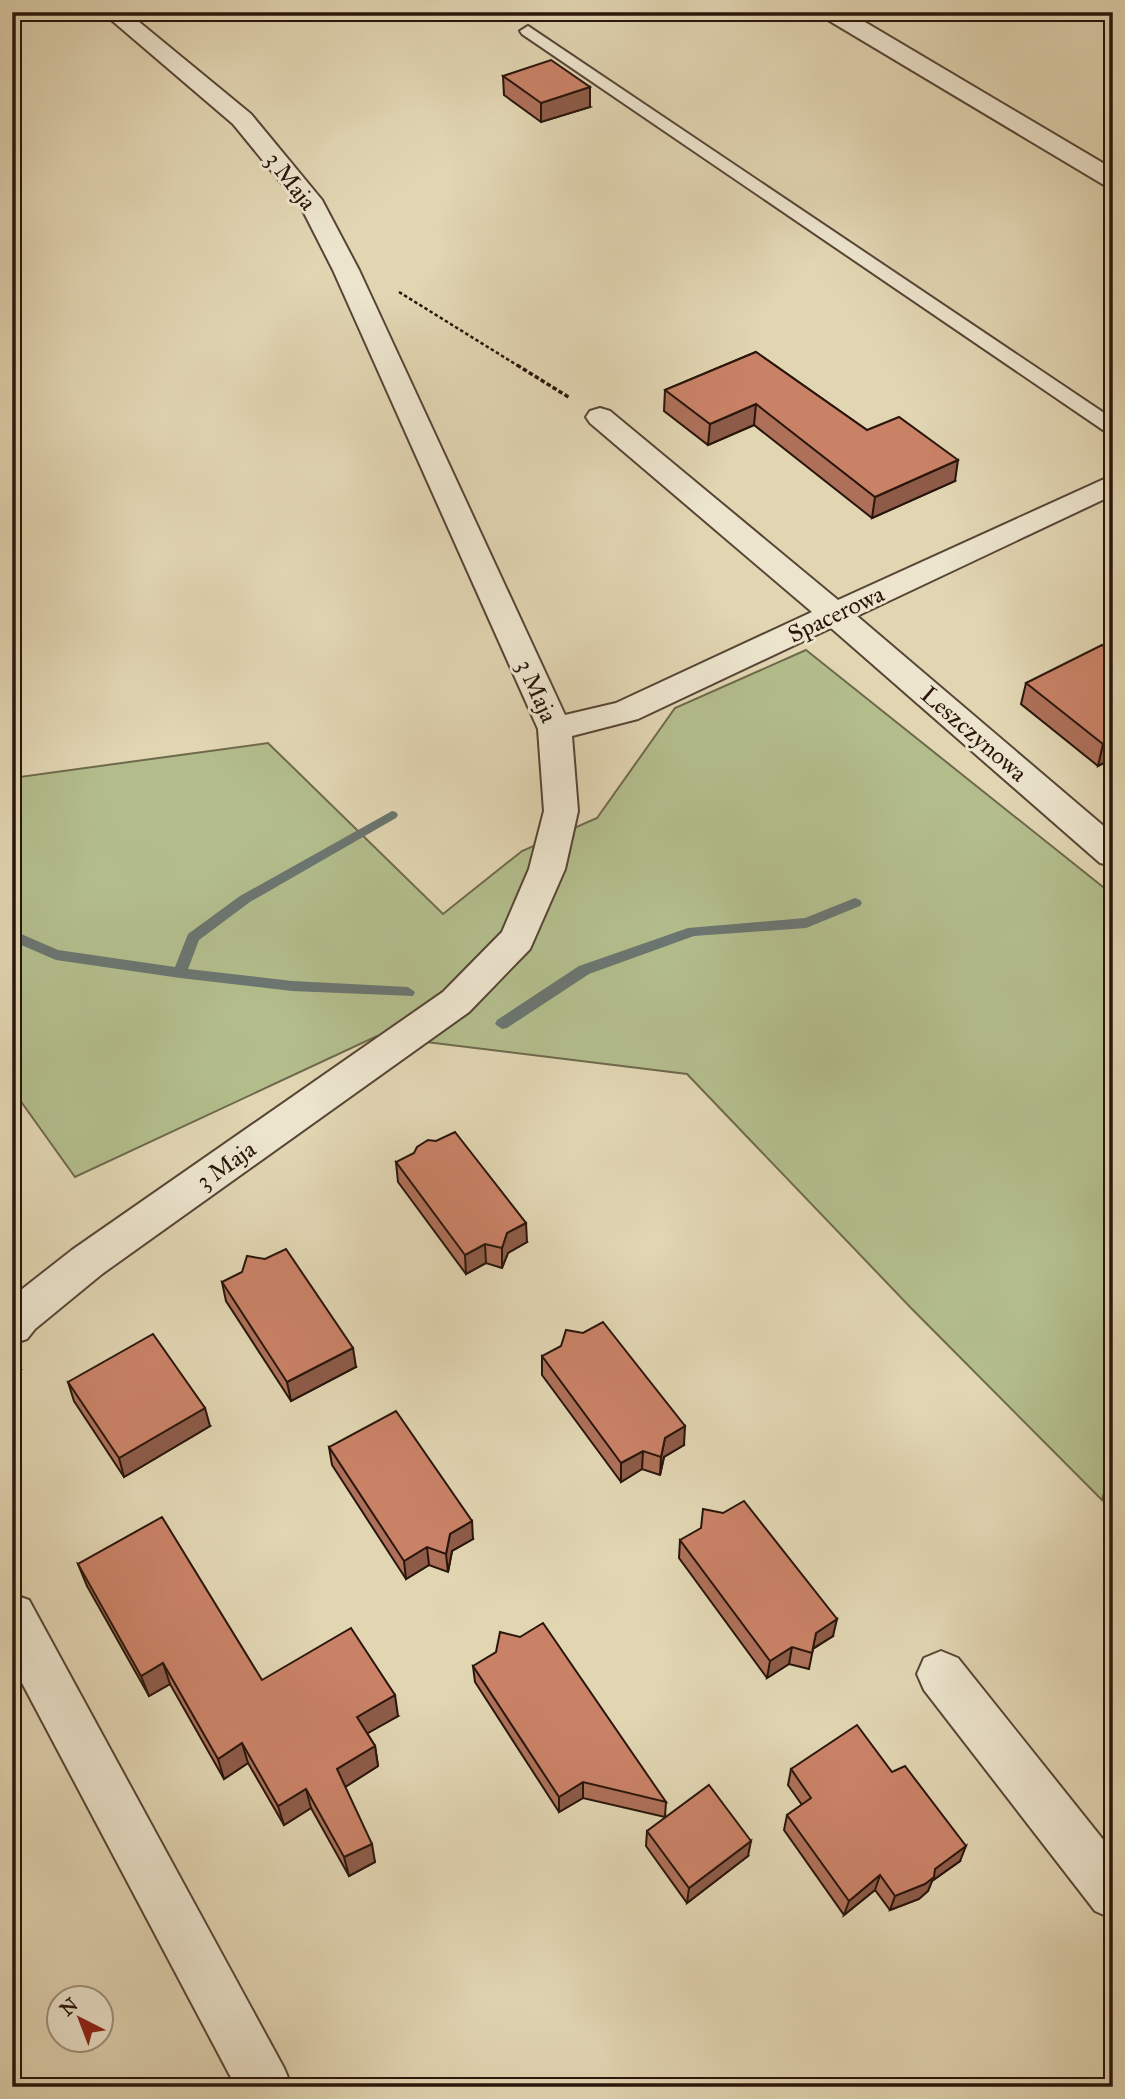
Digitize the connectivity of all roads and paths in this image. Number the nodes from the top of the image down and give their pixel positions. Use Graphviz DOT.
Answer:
graph roads {
  1 [pos="113,12"];
  2 [pos="831,12"];
  3 [pos="528,31"];
  4 [pos="1113,180"];
  5 [pos="346,270"];
  6 [pos="600,417"];
  7 [pos="1113,428"];
  8 [pos="1113,484"];
  9 [pos="836,615"];
  10 [pos="555,729"];
  11 [pos="1113,854"];
  12 [pos="15,1318"];
  13 [pos="21,1367"];
  14 [pos="12,1378"];
  15 [pos="12,1616"];
  16 [pos="941,1674"];
  17 [pos="1113,1893"];
  18 [pos="265,2087"];
  1 -- 5 [label="street, 3 Maja"];
  2 -- 4 [label="street"];
  3 -- 7 [label="lane"];
  5 -- 6 [label="path"];
  5 -- 10 [label="street, 3 Maja"];
  6 -- 9 [label="street, Leszczynowa"];
  8 -- 9 [label="street, Spacerowa"];
  9 -- 10 [label="street, Spacerowa"];
  9 -- 11 [label="street, Leszczynowa"];
  10 -- 12 [label="street, 3 Maja"];
  13 -- 14 [label="path"];
  15 -- 18 [label="street"];
  16 -- 17 [label="street"];
}
